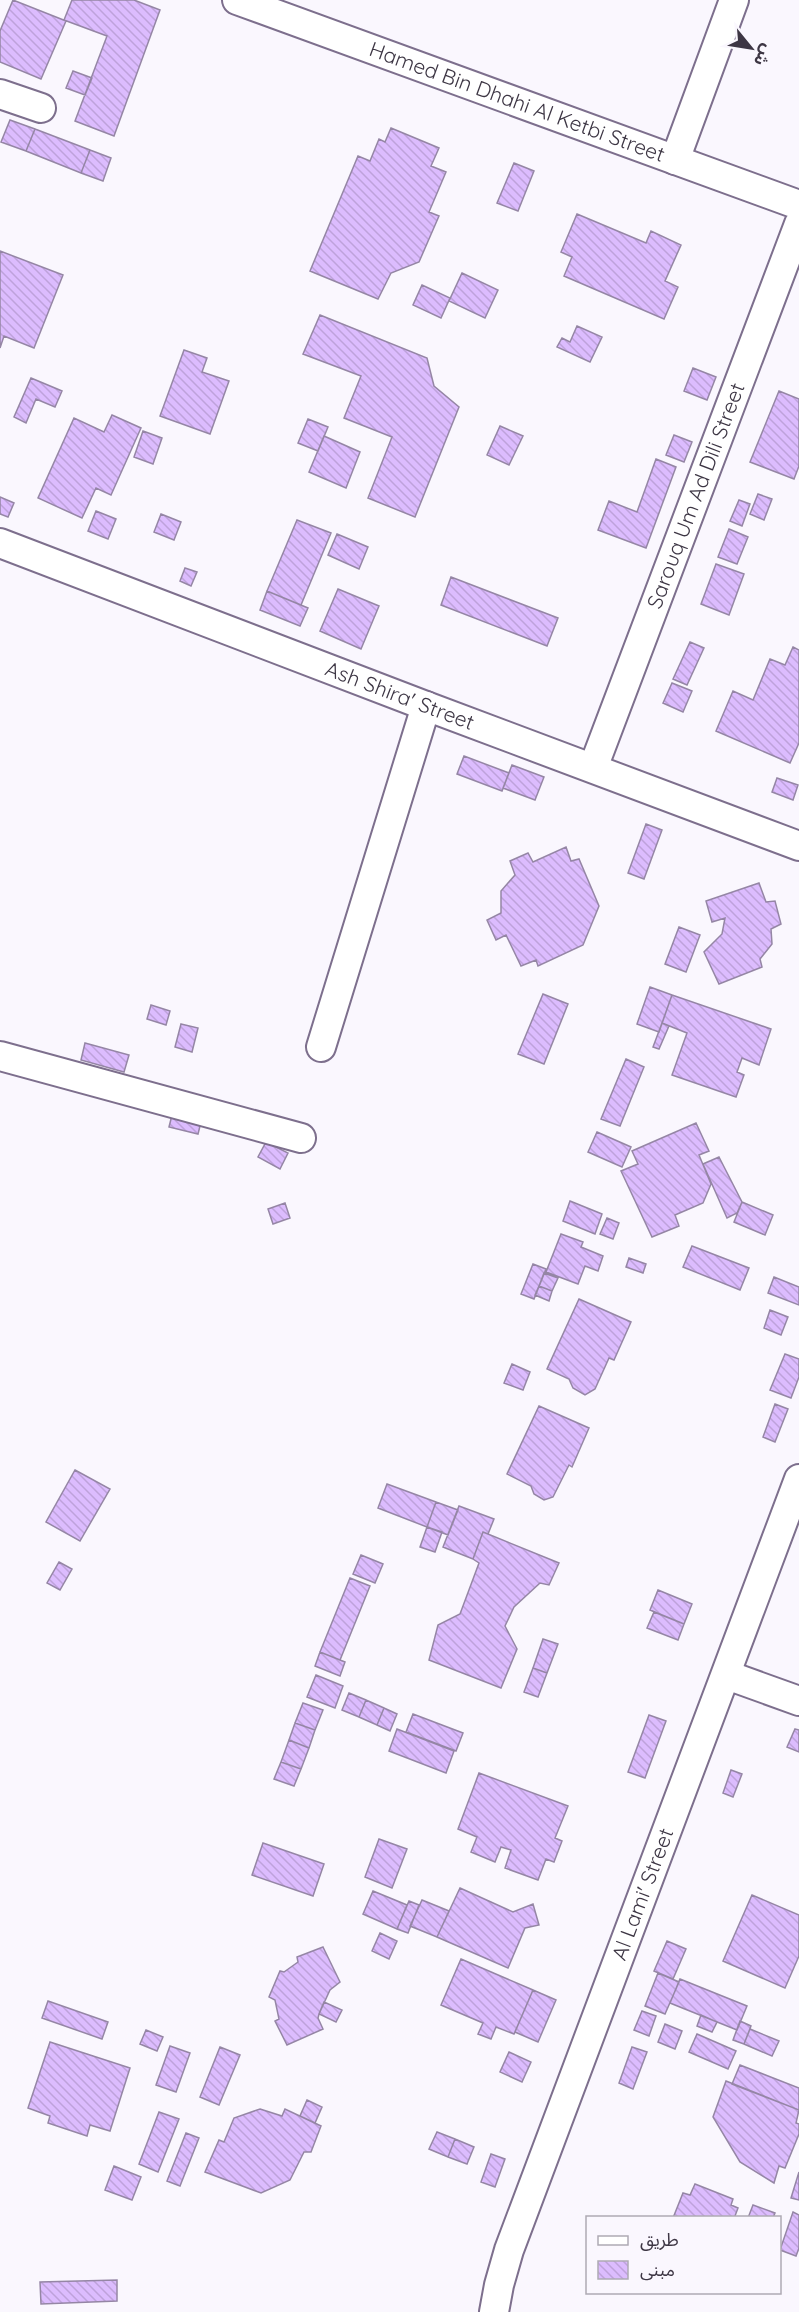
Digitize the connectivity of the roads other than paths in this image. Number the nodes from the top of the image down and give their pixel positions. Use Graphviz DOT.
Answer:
graph roads {
  1 [pos="734,0"];
  2 [pos="250,2"];
  3 [pos="0,94"];
  4 [pos="41,108"];
  5 [pos="675,160"];
  6 [pos="799,205"];
  7 [pos="799,224"];
  8 [pos="0,543"];
  9 [pos="426,706"];
  10 [pos="592,768"];
  11 [pos="799,846"];
  12 [pos="321,1047"];
  13 [pos="0,1056"];
  14 [pos="301,1138"];
  15 [pos="799,1479"];
  16 [pos="727,1675"];
  17 [pos="799,1701"];
  18 [pos="494,2312"];
  1 -- 5 [label="street"];
  2 -- 5 [label="street, Hamed Bin Dhahi Al Ketbi Street"];
  3 -- 4 [label="street"];
  5 -- 6 [label="street, Hamed Bin Dhahi Al Ketbi Street"];
  7 -- 10 [label="street, Sarouq Um Ad Dili Street"];
  8 -- 9 [label="street, Ash Shira' Street"];
  9 -- 10 [label="street, Ash Shira' Street"];
  9 -- 12 [label="street"];
  10 -- 11 [label="street, Ash Shira' Street"];
  13 -- 14 [label="street"];
  15 -- 16 [label="street, Al Lami' Street"];
  16 -- 17 [label="street"];
  16 -- 18 [label="street, Al Lami' Street"];
}
